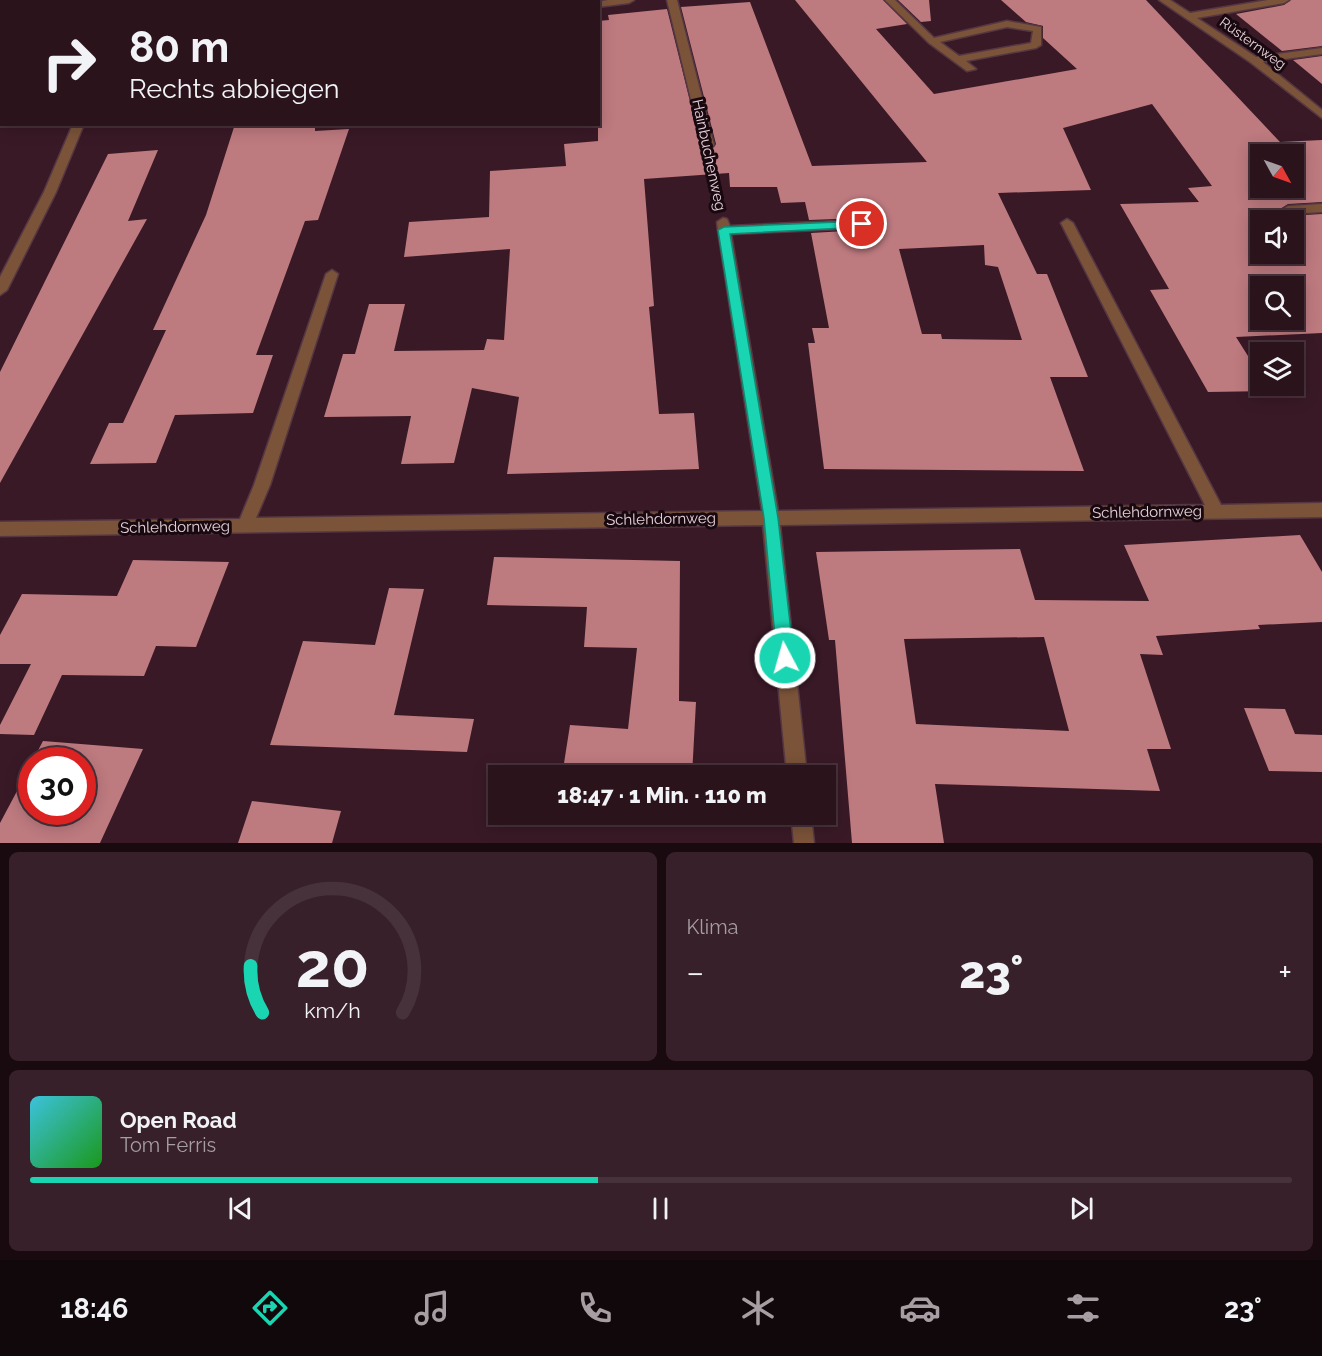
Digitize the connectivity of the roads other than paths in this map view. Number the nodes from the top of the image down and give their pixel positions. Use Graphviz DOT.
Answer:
graph roads {
  1 [pos="629,0"];
  2 [pos="672,0"];
  3 [pos="890,0"];
  4 [pos="1164,0"];
  5 [pos="1284,0"];
  6 [pos="600,4"];
  7 [pos="1189,16"];
  8 [pos="933,41"];
  9 [pos="1322,51"];
  10 [pos="957,59"];
  11 [pos="1254,60"];
  12 [pos="972,69"];
  13 [pos="1322,115"];
  14 [pos="78,126"];
  15 [pos="708,145"];
  16 [pos="1322,208"];
  17 [pos="1288,210"];
  18 [pos="1067,223"];
  19 [pos="862,224"];
  20 [pos="332,274"];
  21 [pos="0,291"];
  22 [pos="1322,510"];
  23 [pos="1216,511"];
  24 [pos="771,518"];
  25 [pos="245,526"];
  26 [pos="0,529"];
  27 [pos="796,765"];
  28 [pos="802,825"];
  29 [pos="804,843"];
  1 -- 6 [label="street"];
  2 -- 15 [label="street, Hainbuchenweg"];
  3 -- 8 [label="street"];
  4 -- 7 [label="street, Rüsternweg"];
  5 -- 7 [label="street"];
  7 -- 11 [label="street, Rüsternweg"];
  8 -- 10 [label="street"];
  8 -- 10 [label="street"];
  9 -- 11 [label="street"];
  10 -- 12 [label="street"];
  11 -- 13 [label="street, Rüsternweg"];
  14 -- 21 [label="street"];
  16 -- 17 [label="street"];
  18 -- 23 [label="street"];
  19 -- 24 [label="street, Hainbuchenweg"];
  20 -- 25 [label="street"];
  22 -- 23 [label="street, Schlehdornweg"];
  23 -- 24 [label="street, Schlehdornweg"];
  24 -- 25 [label="street, Schlehdornweg"];
  24 -- 27 [label="street, Hainbuchenweg"];
  25 -- 26 [label="street, Schlehdornweg"];
  28 -- 29 [label="street"];
}
